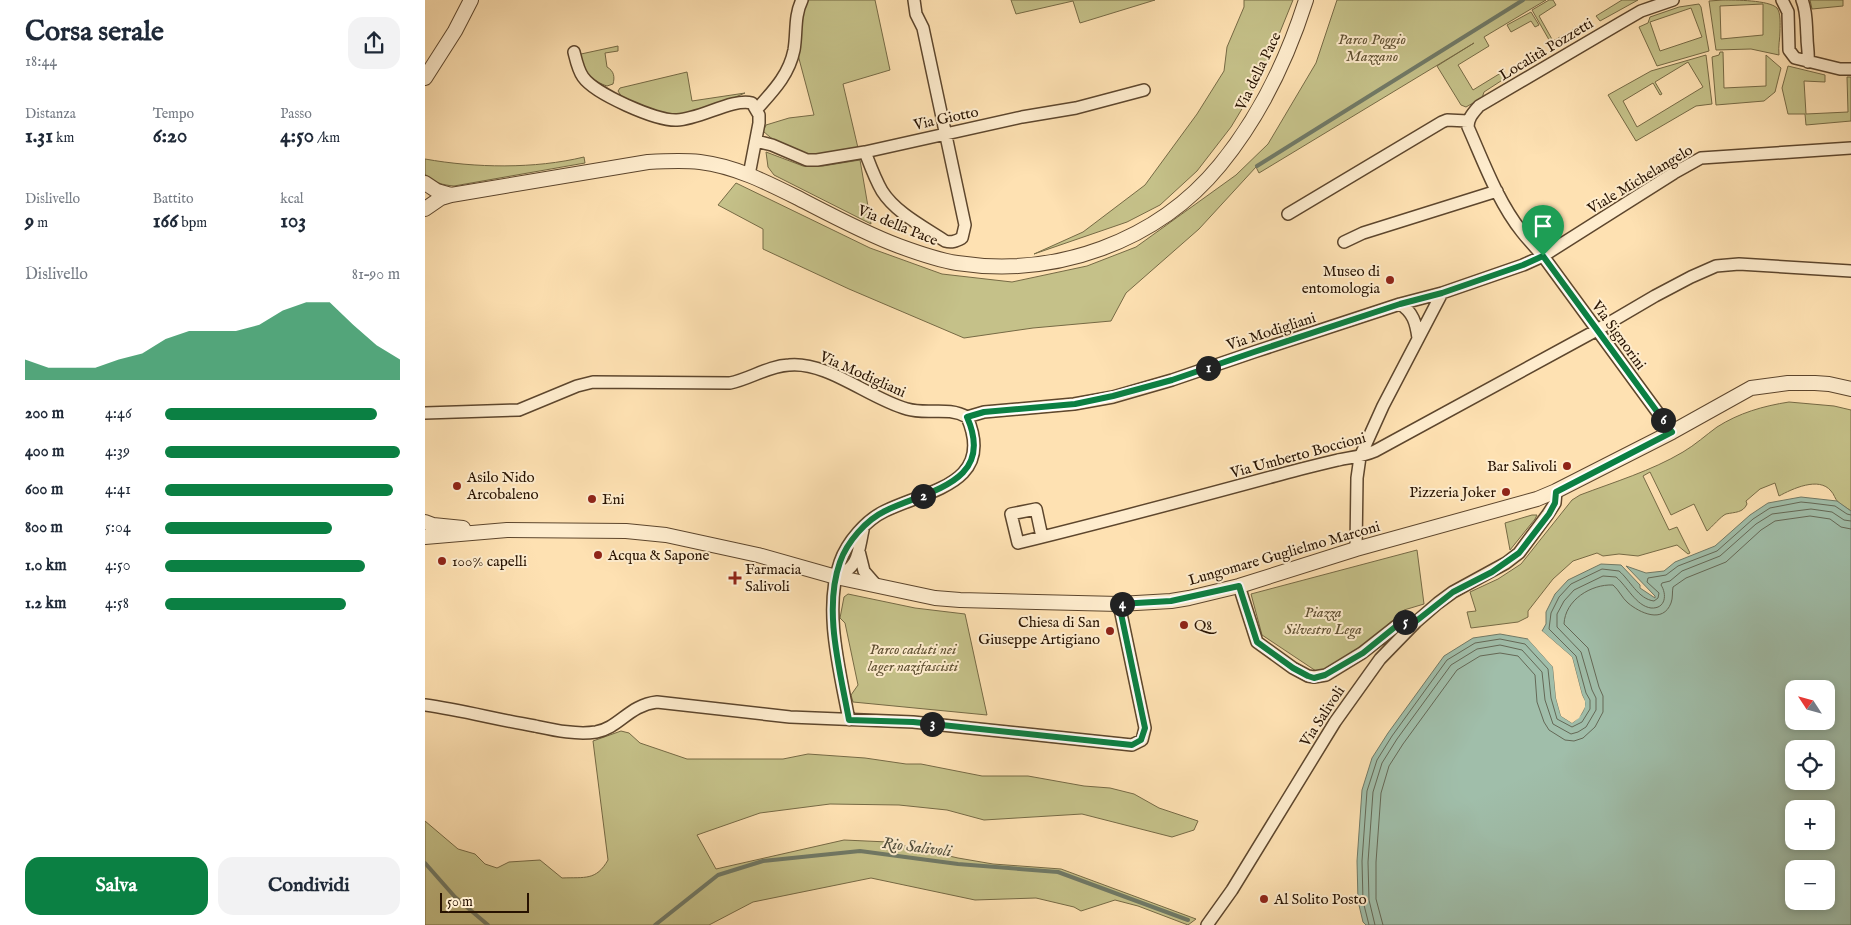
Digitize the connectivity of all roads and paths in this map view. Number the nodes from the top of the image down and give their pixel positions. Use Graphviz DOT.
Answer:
graph roads {
  1 [pos="802,0"];
  2 [pos="914,0"];
  3 [pos="1307,0"];
  4 [pos="1673,0"];
  5 [pos="1782,0"];
  6 [pos="1802,0"];
  7 [pos="469,2"];
  8 [pos="574,52"];
  9 [pos="1808,62"];
  10 [pos="1851,69"];
  11 [pos="425,78"];
  12 [pos="1144,90"];
  13 [pos="757,109"];
  14 [pos="1468,121"];
  15 [pos="945,134"];
  16 [pos="756,142"];
  17 [pos="1851,148"];
  18 [pos="865,152"];
  19 [pos="749,175"];
  20 [pos="426,189"];
  21 [pos="1497,191"];
  22 [pos="446,196"];
  23 [pos="425,209"];
  24 [pos="1288,214"];
  25 [pos="1344,242"];
  26 [pos="1543,256"];
  27 [pos="1851,271"];
  28 [pos="1442,293"];
  29 [pos="1400,304"];
  30 [pos="1597,330"];
  31 [pos="1418,338"];
  32 [pos="1851,389"];
  33 [pos="425,413"];
  34 [pos="967,417"];
  35 [pos="1672,432"];
  36 [pos="1360,458"];
  37 [pos="1556,492"];
  38 [pos="425,522"];
  39 [pos="863,529"];
  40 [pos="491,531"];
  41 [pos="425,537"];
  42 [pos="1042,537"];
  43 [pos="1356,549"];
  44 [pos="859,551"];
  45 [pos="836,577"];
  46 [pos="877,586"];
  47 [pos="1239,586"];
  48 [pos="1119,604"];
  49 [pos="1415,622"];
  50 [pos="425,705"];
  51 [pos="849,720"];
  52 [pos="1207,925"];
  1 -- 13 [label="street"];
  2 -- 15 [label="street"];
  3 -- 19 [label="street, Via della Pace"];
  4 -- 14 [label="street, Località Pozzetti"];
  5 -- 9 [label="street"];
  6 -- 9 [label="street"];
  7 -- 11 [label="street"];
  8 -- 13 [label="street"];
  9 -- 10 [label="street"];
  12 -- 15 [label="street, Via Giotto"];
  13 -- 16 [label="street"];
  14 -- 21 [label="street"];
  14 -- 24 [label="street"];
  15 -- 18 [label="street, Via Giotto"];
  15 -- 18 [label="street"];
  16 -- 18 [label="street, Via Giotto"];
  16 -- 19 [label="street"];
  17 -- 26 [label="street, Viale Michelangelo"];
  19 -- 22 [label="street, Via della Pace"];
  20 -- 22 [label="street, Via della Pace"];
  21 -- 25 [label="street"];
  21 -- 26 [label="street"];
  22 -- 23 [label="street"];
  26 -- 28 [label="street, Viale Michelangelo"];
  26 -- 30 [label="street, Via Signorini"];
  27 -- 30 [label="street, Via Umberto Boccioni"];
  28 -- 29 [label="street, Viale Michelangelo"];
  28 -- 31 [label="street"];
  29 -- 31 [label="street"];
  29 -- 34 [label="street, Via Modigliani"];
  30 -- 35 [label="street, Via Signorini"];
  30 -- 36 [label="street, Via Umberto Boccioni"];
  31 -- 36 [label="street"];
  32 -- 35 [label="street, Lungomare Guglielmo Marconi"];
  33 -- 34 [label="street, Via Modigliani"];
  34 -- 39 [label="street"];
  35 -- 37 [label="street, Lungomare Guglielmo Marconi"];
  36 -- 42 [label="street, Via Umberto Boccioni"];
  36 -- 43 [label="street"];
  37 -- 43 [label="street, Lungomare Guglielmo Marconi"];
  37 -- 49 [label="street, Via Salivoli"];
  38 -- 40 [label="street, Lungomare Guglielmo Marconi"];
  39 -- 44 [label="street"];
  39 -- 45 [label="street"];
  40 -- 41 [label="street, Lungomare Guglielmo Marconi"];
  40 -- 45 [label="street, Lungomare Guglielmo Marconi"];
  43 -- 47 [label="street, Lungomare Guglielmo Marconi"];
  44 -- 45 [label="street"];
  44 -- 46 [label="street"];
  45 -- 46 [label="street, Lungomare Guglielmo Marconi"];
  45 -- 51 [label="street"];
  46 -- 48 [label="street, Lungomare Guglielmo Marconi"];
  47 -- 48 [label="street, Lungomare Guglielmo Marconi"];
  47 -- 49 [label="street"];
  48 -- 51 [label="street"];
  49 -- 52 [label="street, Via Salivoli"];
  50 -- 51 [label="street"];
}
